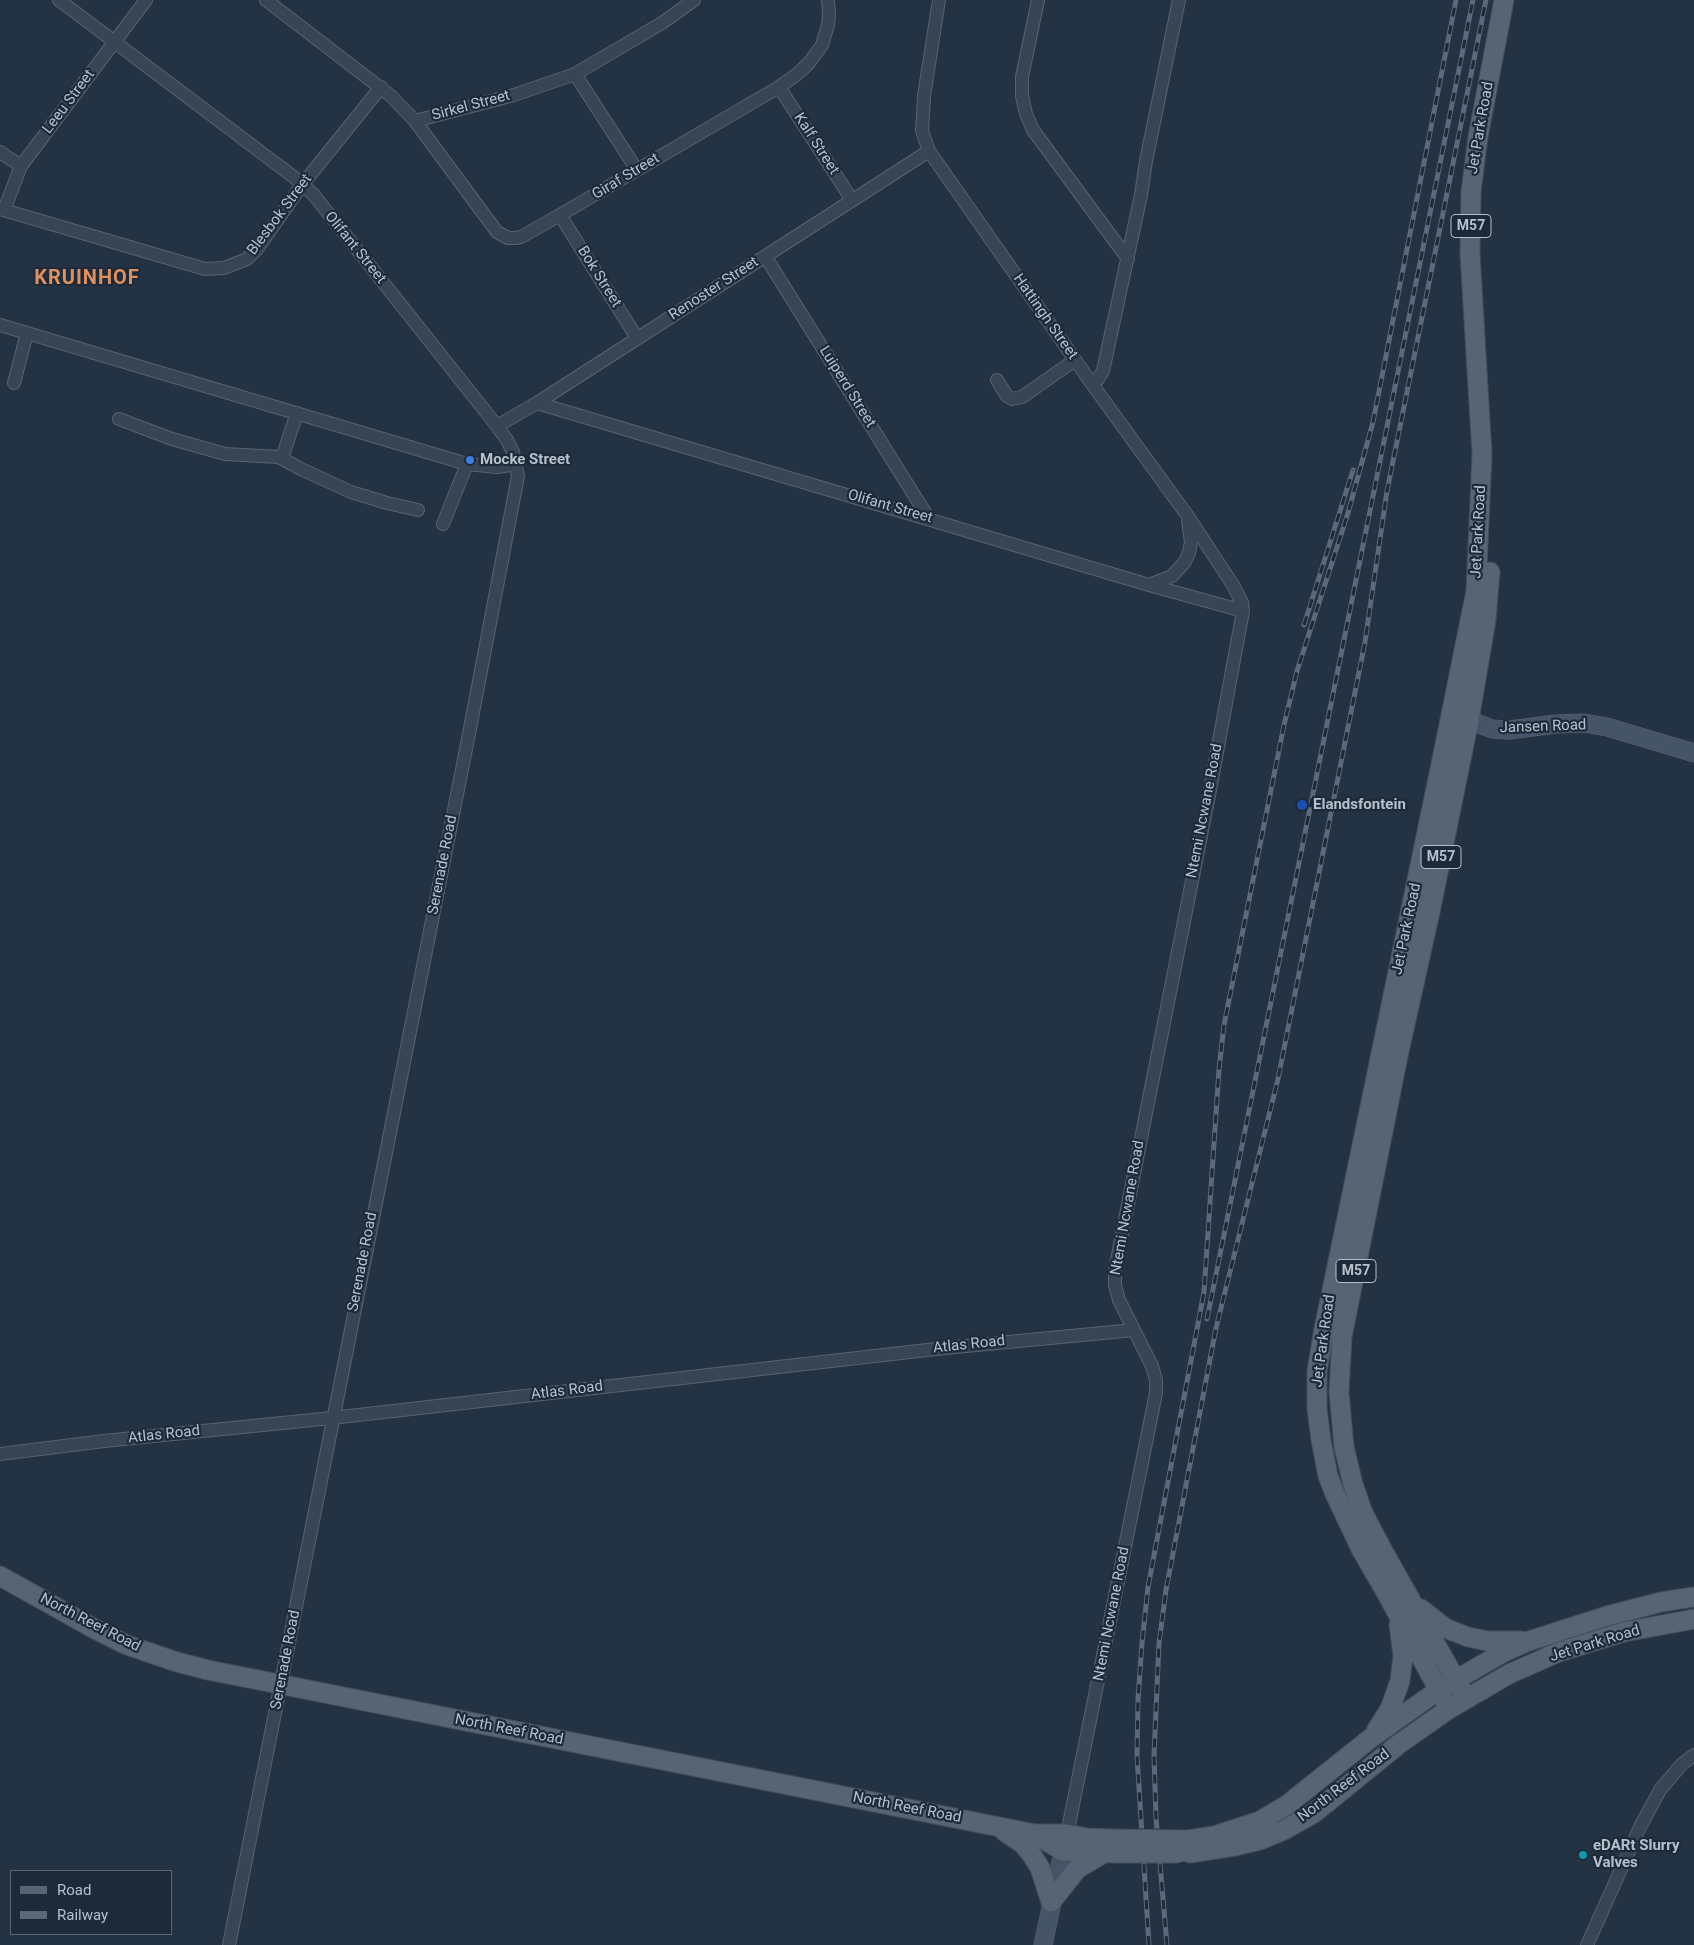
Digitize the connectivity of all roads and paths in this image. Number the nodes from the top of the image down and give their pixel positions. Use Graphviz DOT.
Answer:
graph roads {
  1 [pos="59,0"];
  2 [pos="146,0"];
  3 [pos="266,0"];
  4 [pos="694,0"];
  5 [pos="828,0"];
  6 [pos="939,0"];
  7 [pos="1038,0"];
  8 [pos="1179,0"];
  9 [pos="1504,0"];
  10 [pos="1512,0"];
  11 [pos="114,42"];
  12 [pos="575,74"];
  13 [pos="381,87"];
  14 [pos="779,87"];
  15 [pos="416,121"];
  16 [pos="929,151"];
  17 [pos="0,152"];
  18 [pos="21,166"];
  19 [pos="637,170"];
  20 [pos="302,184"];
  21 [pos="852,200"];
  22 [pos="2,210"];
  23 [pos="560,216"];
  24 [pos="765,256"];
  25 [pos="1128,259"];
  26 [pos="0,325"];
  27 [pos="27,333"];
  28 [pos="637,338"];
  29 [pos="1075,360"];
  30 [pos="997,380"];
  31 [pos="14,383"];
  32 [pos="1092,384"];
  33 [pos="537,403"];
  34 [pos="297,414"];
  35 [pos="119,419"];
  36 [pos="497,426"];
  37 [pos="282,458"];
  38 [pos="467,464"];
  39 [pos="516,464"];
  40 [pos="418,510"];
  41 [pos="1187,515"];
  42 [pos="929,519"];
  43 [pos="443,524"];
  44 [pos="498,580"];
  45 [pos="1149,584"];
  46 [pos="1243,611"];
  47 [pos="1460,718"];
  48 [pos="1694,753"];
  49 [pos="1134,1330"];
  50 [pos="332,1418"];
  51 [pos="0,1454"];
  52 [pos="0,1576"];
  53 [pos="1694,1597"];
  54 [pos="1414,1604"];
  55 [pos="1397,1612"];
  56 [pos="1694,1619"];
  57 [pos="1530,1641"];
  58 [pos="1456,1679"];
  59 [pos="281,1685"];
  60 [pos="1440,1689"];
  61 [pos="1466,1698"];
  62 [pos="1449,1709"];
  63 [pos="1371,1738"];
  64 [pos="1694,1755"];
  65 [pos="996,1825"];
  66 [pos="1065,1842"];
  67 [pos="1189,1846"];
  68 [pos="1111,1848"];
  69 [pos="1051,1902"];
  70 [pos="229,1945"];
  71 [pos="1042,1945"];
  72 [pos="1587,1945"];
  1 -- 11 [label="street, Olifant Street"];
  2 -- 11 [label="street, Leeu Street"];
  3 -- 13 [label="street, Sirkel Street"];
  4 -- 12 [label="street, Sirkel Street"];
  5 -- 14 [label="street, Giraf Street"];
  6 -- 16 [label="street, Hattingh Street"];
  7 -- 25 [label="street"];
  8 -- 25 [label="street"];
  9 -- 47 [label="main road, Jet Park Road / M57"];
  10 -- 47 [label="main road, Jet Park Road / M57"];
  11 -- 18 [label="street, Leeu Street"];
  11 -- 20 [label="street, Olifant Street"];
  12 -- 15 [label="street, Sirkel Street"];
  12 -- 19 [label="street"];
  13 -- 15 [label="street, Sirkel Street"];
  13 -- 20 [label="street, Blesbok Street"];
  14 -- 19 [label="street, Giraf Street"];
  14 -- 21 [label="street, Kalf Street"];
  15 -- 23 [label="street, Giraf Street"];
  16 -- 21 [label="street, Renoster Street"];
  16 -- 29 [label="street, Hattingh Street"];
  17 -- 18 [label="street"];
  18 -- 22 [label="street, Leeu Street"];
  19 -- 23 [label="street, Giraf Street"];
  20 -- 22 [label="street, Blesbok Street"];
  20 -- 36 [label="street, Olifant Street"];
  21 -- 24 [label="street, Renoster Street"];
  23 -- 28 [label="street, Bok Street"];
  24 -- 28 [label="street, Renoster Street"];
  24 -- 42 [label="street, Luiperd Street"];
  25 -- 32 [label="street"];
  26 -- 27 [label="street"];
  27 -- 31 [label="street"];
  27 -- 34 [label="street"];
  28 -- 33 [label="street, Renoster Street"];
  29 -- 30 [label="street"];
  29 -- 32 [label="street, Hattingh Street"];
  32 -- 41 [label="street, Hattingh Street"];
  33 -- 36 [label="street, Renoster Street"];
  33 -- 42 [label="street, Olifant Street"];
  34 -- 37 [label="street"];
  34 -- 38 [label="street"];
  35 -- 37 [label="street"];
  36 -- 39 [label="street, Olifant Street"];
  37 -- 40 [label="street"];
  38 -- 39 [label="street"];
  38 -- 43 [label="street"];
  39 -- 44 [label="street, Olifant Street"];
  41 -- 45 [label="street"];
  41 -- 46 [label="street, Hattingh Street"];
  42 -- 45 [label="street, Olifant Street"];
  44 -- 50 [label="street, Serenade Road"];
  45 -- 46 [label="street, Olifant Street"];
  46 -- 49 [label="street, Ntemi Ncwane Road"];
  47 -- 48 [label="street, Jansen Road"];
  47 -- 54 [label="main road, Jet Park Road / M57"];
  47 -- 55 [label="main road, Jet Park Road / M57"];
  49 -- 50 [label="street, Atlas Road"];
  49 -- 66 [label="street, Ntemi Ncwane Road"];
  50 -- 51 [label="street, Atlas Road"];
  50 -- 59 [label="street, Serenade Road"];
  52 -- 59 [label="main road, North Reef Road"];
  53 -- 57 [label="main road, Jet Park Road"];
  54 -- 57 [label="main road"];
  54 -- 58 [label="main road, Jet Park Road / M57"];
  55 -- 60 [label="main road, Jet Park Road / M57"];
  55 -- 63 [label="main road"];
  56 -- 61 [label="main road, Jet Park Road"];
  57 -- 58 [label="main road, Jet Park Road"];
  58 -- 60 [label="main road, North Reef Road"];
  58 -- 61 [label="main road, Jet Park Road / M57"];
  59 -- 65 [label="main road, North Reef Road"];
  59 -- 70 [label="street, Serenade Road"];
  60 -- 62 [label="main road, Jet Park Road / M57"];
  60 -- 63 [label="main road, North Reef Road"];
  61 -- 62 [label="main road, North Reef Road"];
  62 -- 67 [label="main road, North Reef Road"];
  63 -- 67 [label="main road, North Reef Road"];
  64 -- 72 [label="street"];
  65 -- 66 [label="main road, North Reef Road"];
  65 -- 69 [label="main road"];
  66 -- 68 [label="main road, North Reef Road"];
  66 -- 69 [label="street, Ntemi Ncwane Road"];
  67 -- 68 [label="main road, North Reef Road, bridge"];
  68 -- 69 [label="main road"];
  69 -- 71 [label="street, Ntemi Ncwane Road"];
}
